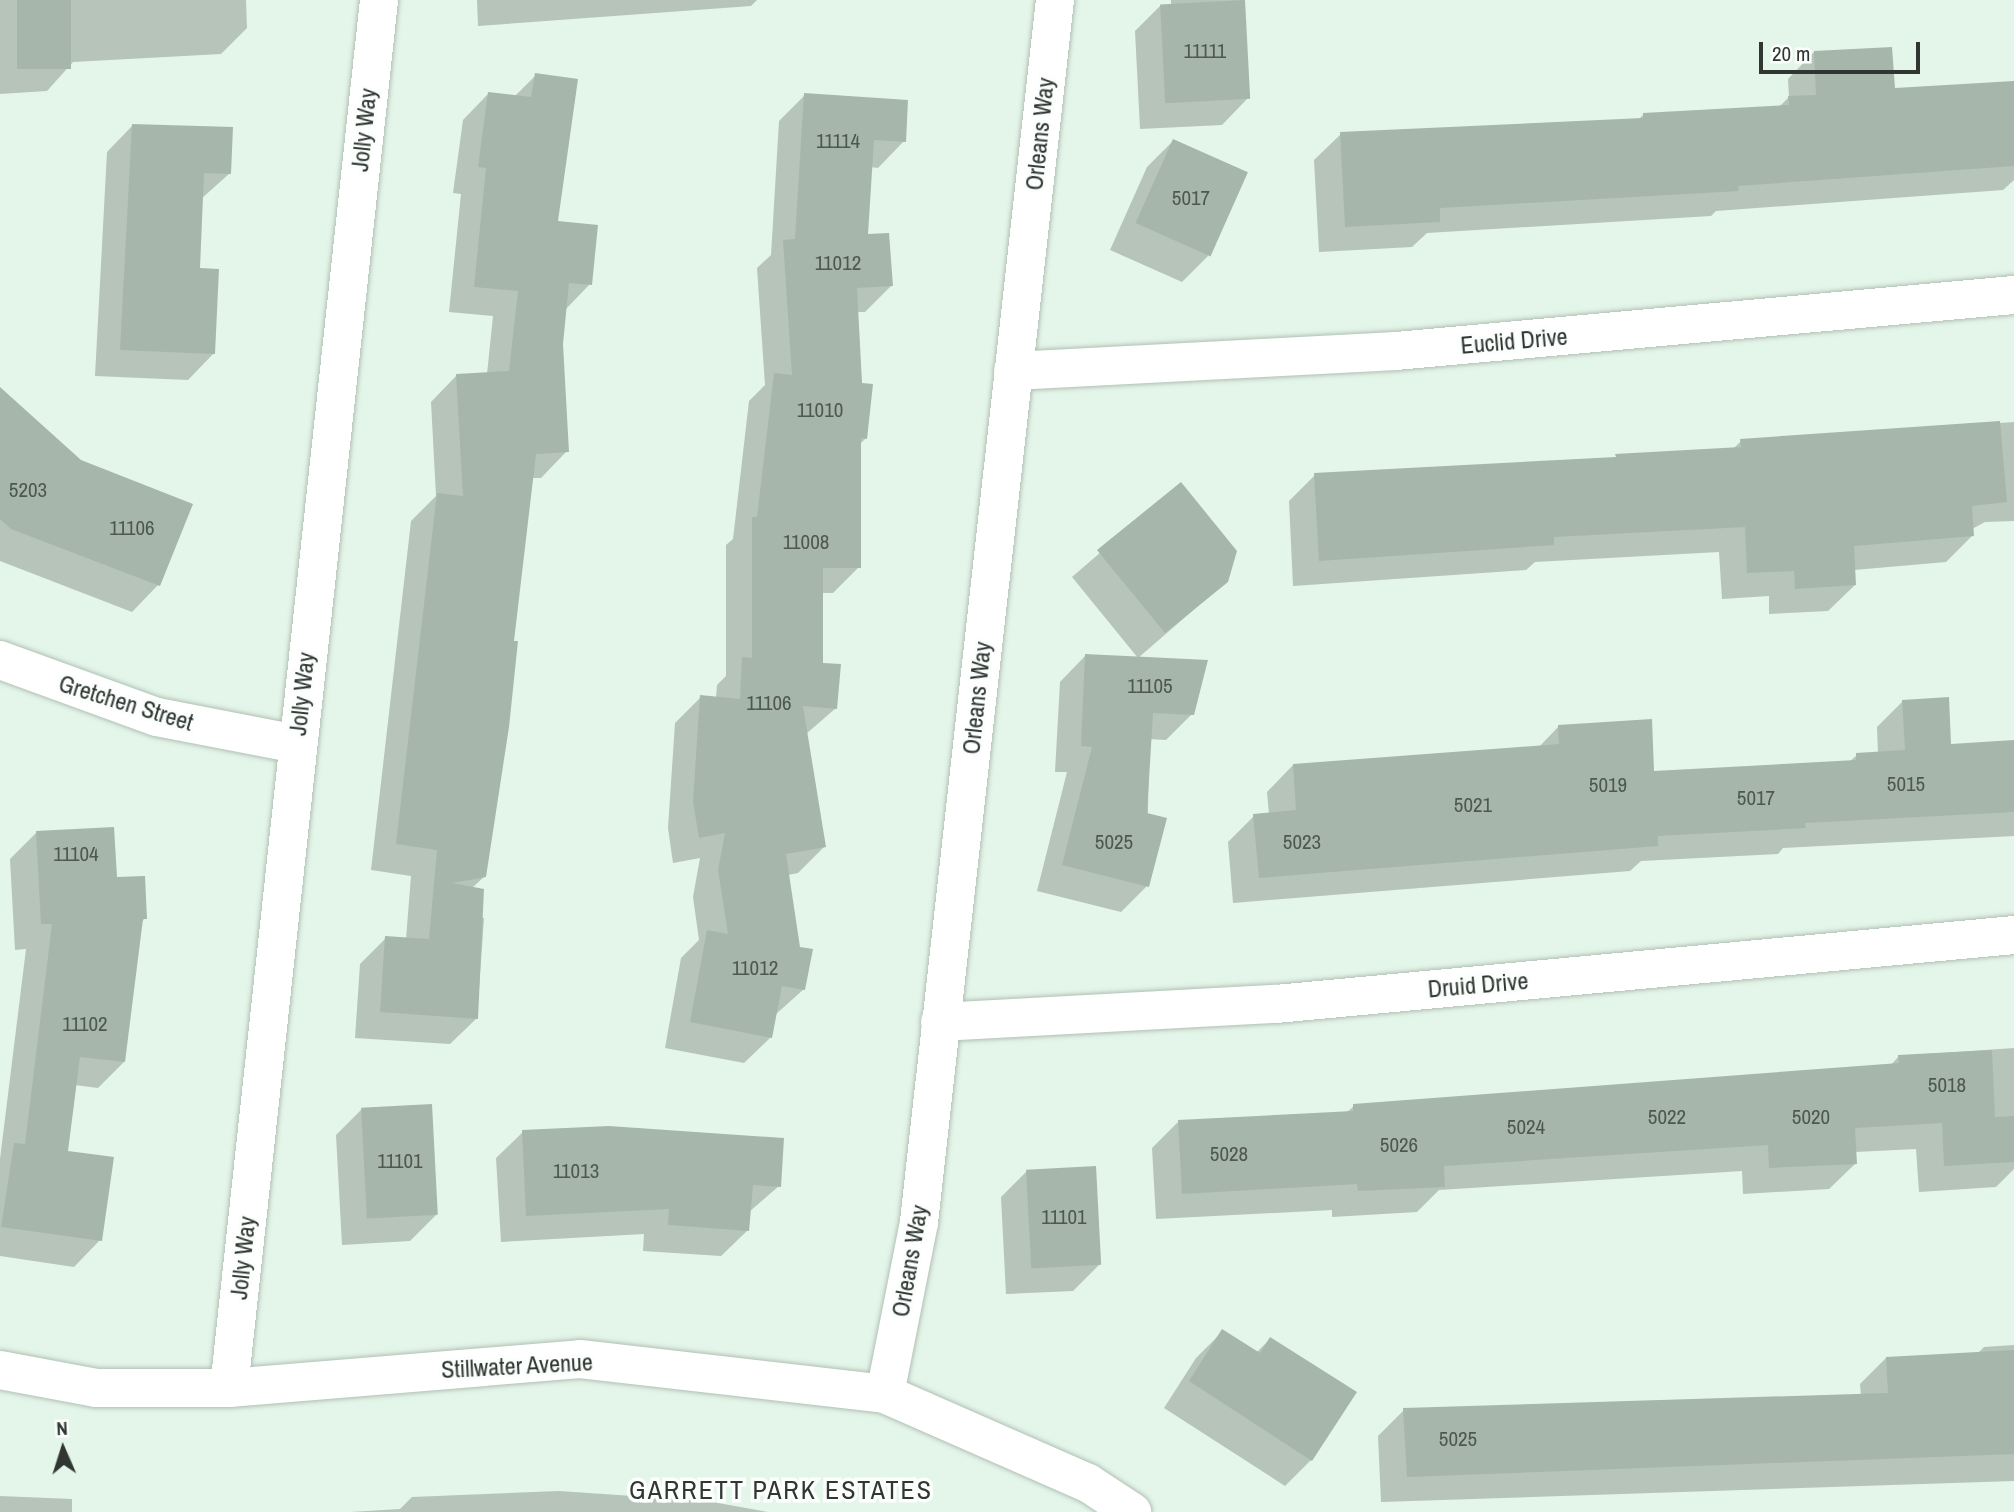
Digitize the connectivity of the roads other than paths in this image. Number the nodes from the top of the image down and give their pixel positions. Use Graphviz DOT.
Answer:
graph roads {
  1 [pos="379,0"];
  2 [pos="1055,0"];
  3 [pos="2014,295"];
  4 [pos="1013,372"];
  5 [pos="0,660"];
  6 [pos="297,744"];
  7 [pos="2014,935"];
  8 [pos="940,1021"];
  9 [pos="0,1370"];
  10 [pos="229,1388"];
  11 [pos="885,1394"];
  12 [pos="1132,1512"];
  1 -- 6 [label="street, Jolly Way"];
  2 -- 4 [label="street, Orleans Way"];
  3 -- 4 [label="street, Euclid Drive"];
  4 -- 8 [label="street, Orleans Way"];
  5 -- 6 [label="street, Gretchen Street"];
  6 -- 10 [label="street, Jolly Way"];
  7 -- 8 [label="street, Druid Drive"];
  8 -- 11 [label="street, Orleans Way"];
  9 -- 10 [label="street, Stillwater Avenue"];
  10 -- 11 [label="street, Stillwater Avenue"];
  11 -- 12 [label="street, Stillwater Avenue"];
}
